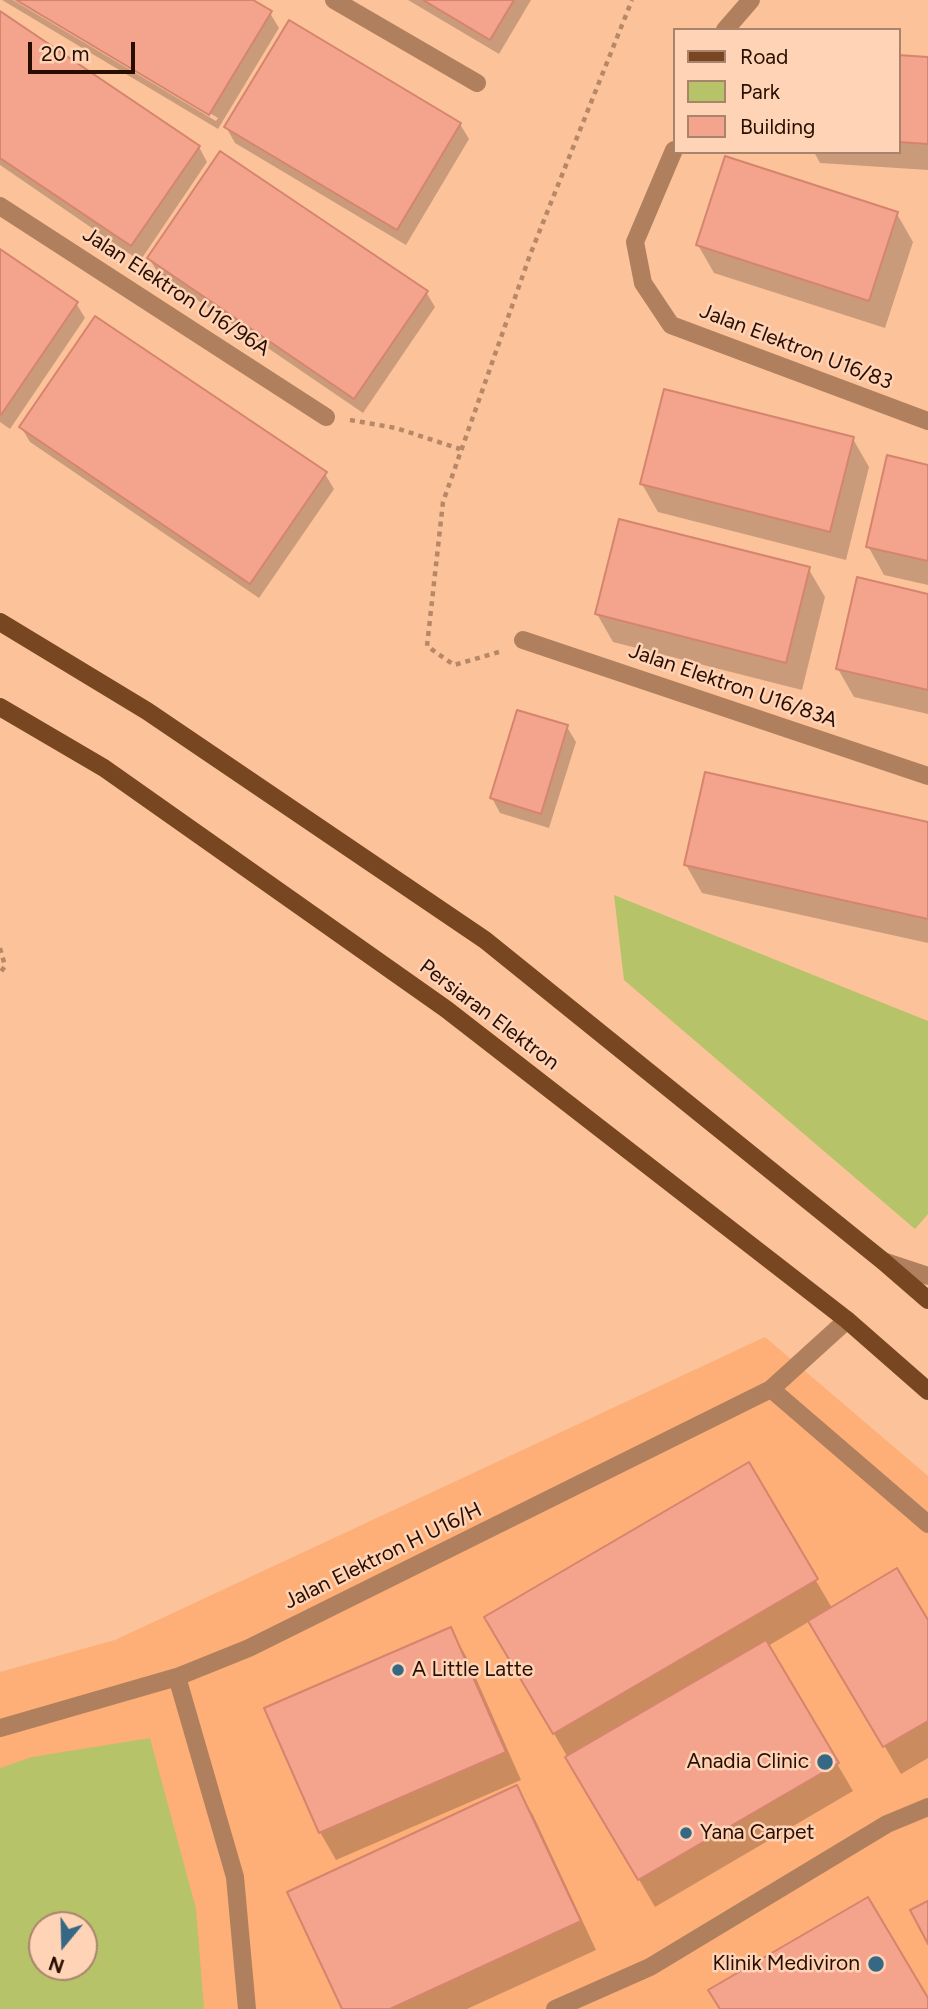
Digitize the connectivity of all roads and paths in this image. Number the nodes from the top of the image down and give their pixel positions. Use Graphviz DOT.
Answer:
graph roads {
  1 [pos="334,0"];
  2 [pos="632,0"];
  3 [pos="751,0"];
  4 [pos="727,28"];
  5 [pos="478,83"];
  6 [pos="673,152"];
  7 [pos="0,206"];
  8 [pos="326,417"];
  9 [pos="928,421"];
  10 [pos="460,449"];
  11 [pos="0,622"];
  12 [pos="523,640"];
  13 [pos="0,707"];
  14 [pos="928,776"];
  15 [pos="0,948"];
  16 [pos="0,973"];
  17 [pos="883,1261"];
  18 [pos="928,1276"];
  19 [pos="928,1300"];
  20 [pos="847,1320"];
  21 [pos="771,1389"];
  22 [pos="928,1391"];
  23 [pos="928,1524"];
  24 [pos="177,1677"];
  25 [pos="0,1728"];
  26 [pos="928,1807"];
  27 [pos="247,2009"];
  28 [pos="555,2009"];
  1 -- 5 [label="street"];
  2 -- 10 [label="path"];
  3 -- 4 [label="street"];
  6 -- 9 [label="street, Jalan Elektron U16/83"];
  7 -- 8 [label="street, Jalan Elektron U16/96A"];
  8 -- 10 [label="path"];
  10 -- 12 [label="path"];
  11 -- 17 [label="main road"];
  12 -- 14 [label="street, Jalan Elektron U16/83A"];
  13 -- 20 [label="main road, Persiaran Elektron"];
  15 -- 16 [label="path"];
  17 -- 18 [label="street"];
  17 -- 19 [label="main road"];
  20 -- 21 [label="street, Jalan Elektron H U16/H"];
  20 -- 22 [label="main road, Persiaran Elektron"];
  21 -- 23 [label="street"];
  21 -- 24 [label="street, Jalan Elektron H U16/H"];
  24 -- 25 [label="street, Jalan Elektron H U16/H"];
  24 -- 27 [label="street"];
  26 -- 28 [label="street"];
}
